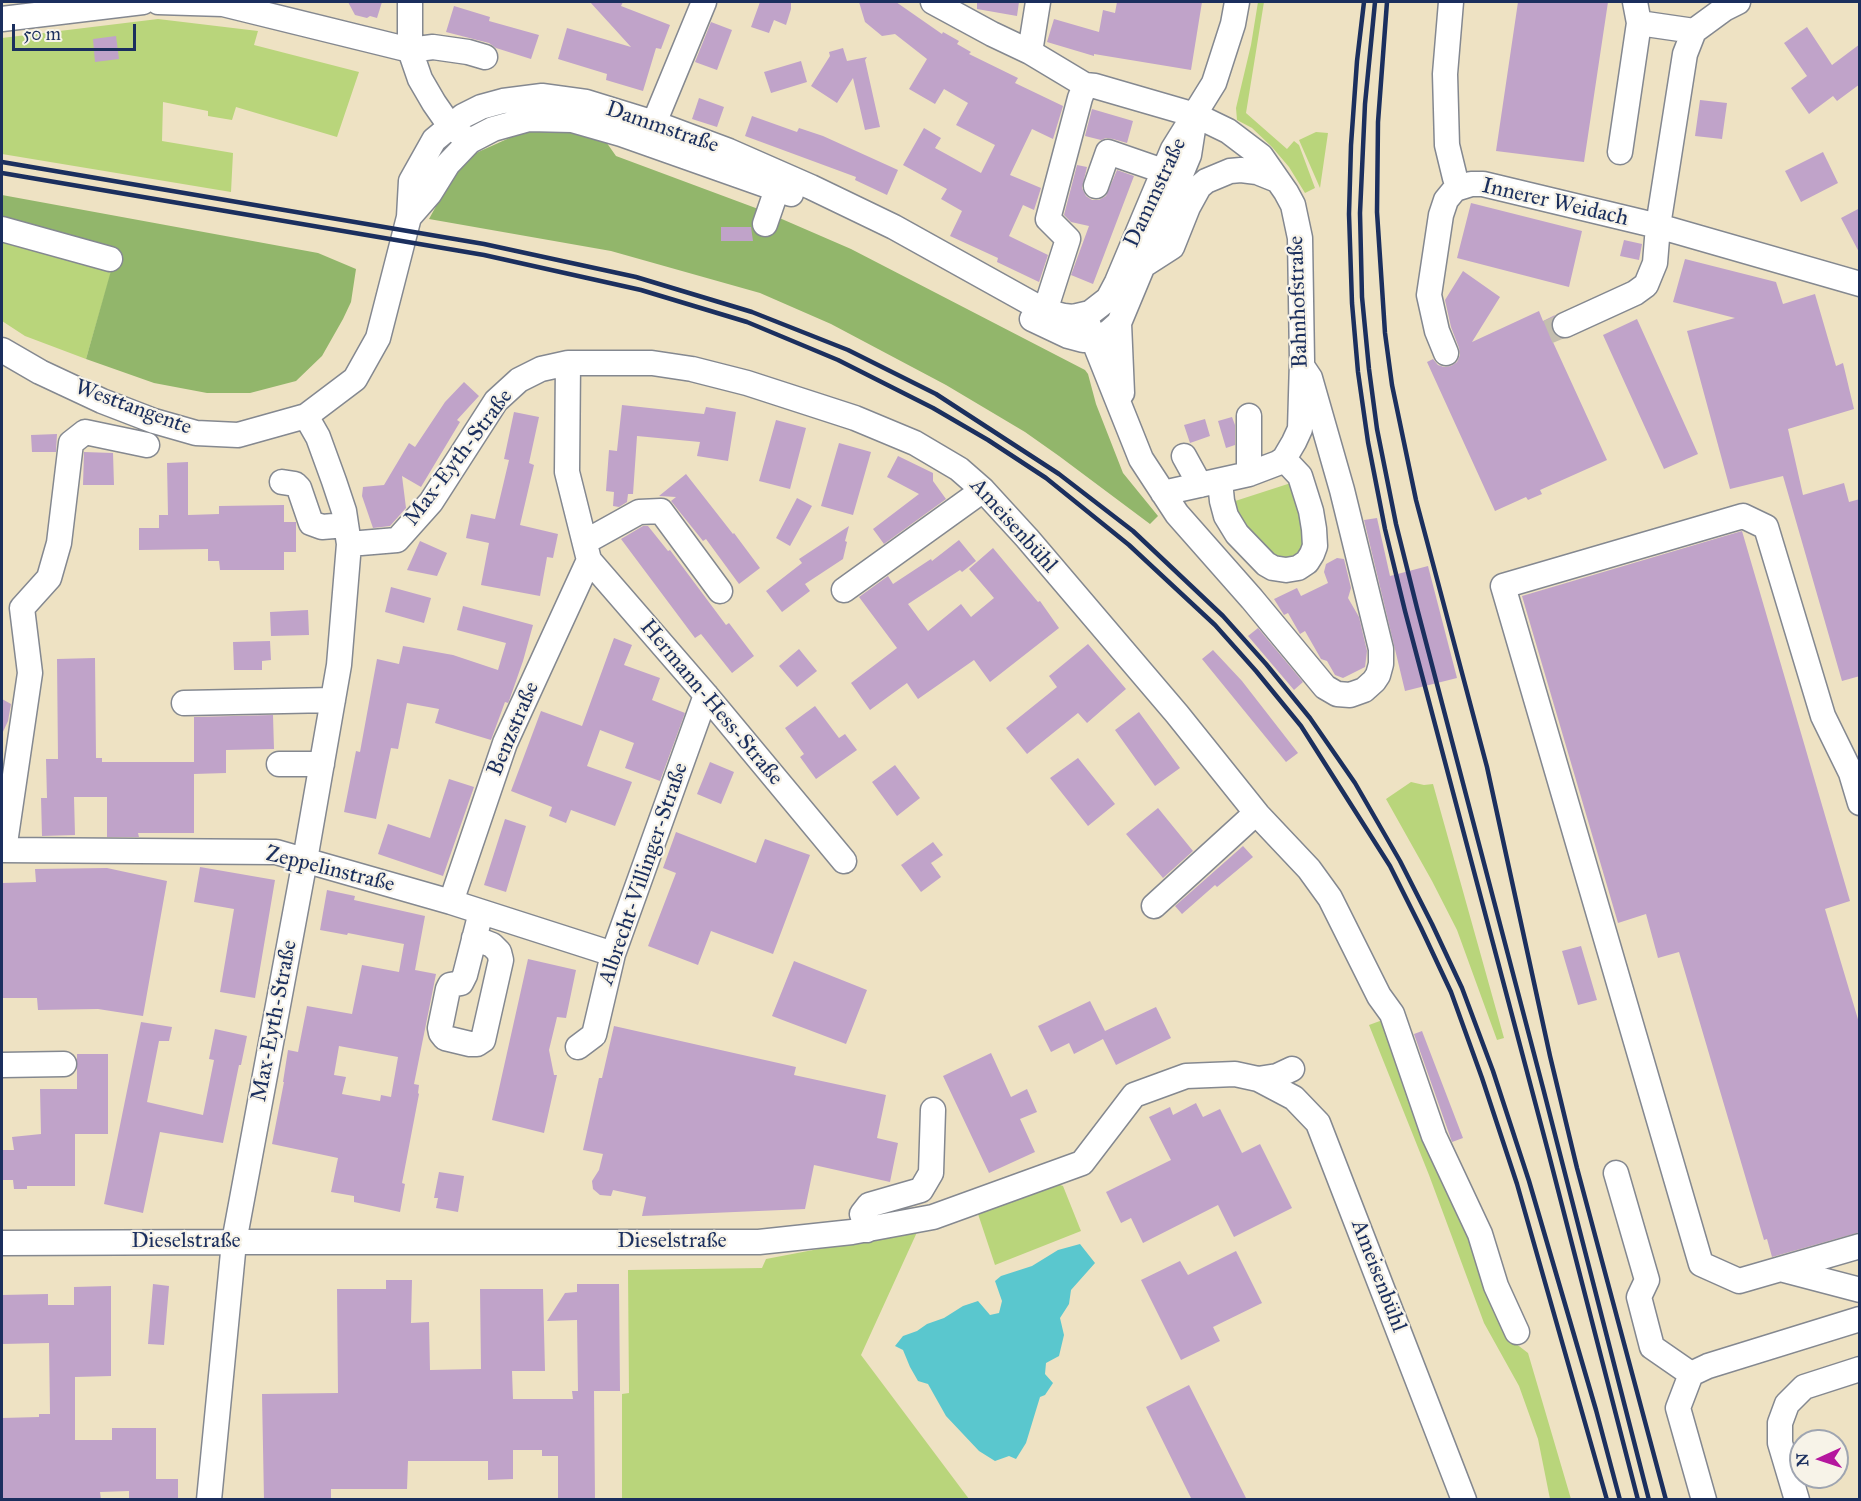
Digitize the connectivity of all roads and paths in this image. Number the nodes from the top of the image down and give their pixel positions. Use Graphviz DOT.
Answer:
graph roads {
  1 [pos="143,2"];
  2 [pos="158,2"];
  3 [pos="410,2"];
  4 [pos="704,2"];
  5 [pos="933,2"];
  6 [pos="1038,2"];
  7 [pos="1237,2"];
  8 [pos="1451,2"];
  9 [pos="1738,2"];
  10 [pos="223,3"];
  11 [pos="72,6"];
  12 [pos="1637,12"];
  13 [pos="2,20"];
  14 [pos="1694,31"];
  15 [pos="410,50"];
  16 [pos="1030,52"];
  17 [pos="486,57"];
  18 [pos="1085,85"];
  19 [pos="1195,115"];
  20 [pos="654,123"];
  21 [pos="450,126"];
  22 [pos="470,141"];
  23 [pos="1620,152"];
  24 [pos="1163,171"];
  25 [pos="1463,178"];
  26 [pos="1277,180"];
  27 [pos="1096,186"];
  28 [pos="777,189"];
  29 [pos="409,217"];
  30 [pos="765,224"];
  31 [pos="1658,226"];
  32 [pos="2,229"];
  33 [pos="110,259"];
  34 [pos="1144,265"];
  35 [pos="1860,284"];
  36 [pos="1046,311"];
  37 [pos="1086,315"];
  38 [pos="1119,323"];
  39 [pos="1565,325"];
  40 [pos="1093,339"];
  41 [pos="2,350"];
  42 [pos="1446,353"];
  43 [pos="568,363"];
  44 [pos="1302,366"];
  45 [pos="1122,412"];
  46 [pos="306,416"];
  47 [pos="1248,416"];
  48 [pos="147,445"];
  49 [pos="1185,456"];
  50 [pos="1284,459"];
  51 [pos="1249,474"];
  52 [pos="282,482"];
  53 [pos="1210,483"];
  54 [pos="983,490"];
  55 [pos="1163,493"];
  56 [pos="347,534"];
  57 [pos="587,551"];
  58 [pos="844,590"];
  59 [pos="720,591"];
  60 [pos="706,695"];
  61 [pos="333,699"];
  62 [pos="184,703"];
  63 [pos="1855,762"];
  64 [pos="279,764"];
  65 [pos="322,764"];
  66 [pos="1860,803"];
  67 [pos="1256,813"];
  68 [pos="3,850"];
  69 [pos="305,860"];
  70 [pos="844,861"];
  71 [pos="451,902"];
  72 [pos="1154,906"];
  73 [pos="481,912"];
  74 [pos="474,938"];
  75 [pos="613,954"];
  76 [pos="578,1047"];
  77 [pos="64,1064"];
  78 [pos="2,1065"];
  79 [pos="1292,1069"];
  80 [pos="1258,1079"];
  81 [pos="933,1110"];
  82 [pos="1616,1173"];
  83 [pos="867,1230"];
  84 [pos="234,1242"];
  85 [pos="2,1243"];
  86 [pos="1860,1246"];
  87 [pos="1780,1269"];
  88 [pos="1860,1290"];
  89 [pos="1860,1319"];
  90 [pos="1517,1332"];
  91 [pos="1860,1370"];
  92 [pos="1691,1374"];
  93 [pos="209,1500"];
  94 [pos="1464,1500"];
  95 [pos="1704,1500"];
  96 [pos="1797,1500"];
  1 -- 11 [label="street"];
  2 -- 10 [label="street"];
  3 -- 15 [label="street"];
  4 -- 20 [label="street"];
  5 -- 16 [label="street, Bahnhofstraße"];
  6 -- 16 [label="street"];
  7 -- 19 [label="street"];
  8 -- 25 [label="street"];
  9 -- 14 [label="street"];
  10 -- 15 [label="street"];
  11 -- 13 [label="street"];
  12 -- 14 [label="street"];
  12 -- 23 [label="street"];
  14 -- 31 [label="street"];
  15 -- 17 [label="street"];
  15 -- 21 [label="street"];
  16 -- 18 [label="street, Bahnhofstraße"];
  18 -- 19 [label="street, Bahnhofstraße"];
  18 -- 36 [label="street"];
  19 -- 24 [label="street, Dammstraße"];
  19 -- 26 [label="street, Bahnhofstraße"];
  19 -- 34 [label="street, Dammstraße"];
  20 -- 21 [label="street, Dammstraße"];
  20 -- 36 [label="street, Dammstraße"];
  21 -- 22 [label="street"];
  21 -- 29 [label="street, Dammstraße"];
  22 -- 28 [label="street, Dammstraße"];
  22 -- 29 [label="street, Dammstraße"];
  24 -- 27 [label="street"];
  24 -- 37 [label="street, Dammstraße"];
  25 -- 31 [label="street, Innerer Weidach"];
  25 -- 42 [label="street, Innerer Weidach"];
  26 -- 34 [label="street"];
  26 -- 44 [label="street, Bahnhofstraße"];
  28 -- 30 [label="street"];
  28 -- 40 [label="street, Dammstraße"];
  29 -- 46 [label="street, Dammstraße"];
  31 -- 35 [label="street, Innerer Weidach"];
  31 -- 39 [label="street, Innerer Weidach"];
  32 -- 33 [label="street"];
  34 -- 38 [label="street, Dammstraße"];
  36 -- 37 [label="street, Dammstraße"];
  37 -- 40 [label="street"];
  38 -- 40 [label="street"];
  38 -- 45 [label="street"];
  40 -- 45 [label="street"];
  41 -- 46 [label="street, Westtangente"];
  43 -- 54 [label="street, Ameisenbühl"];
  43 -- 56 [label="street, Max-Eyth-Straße"];
  43 -- 57 [label="street, Hermann-Hess-Straße"];
  44 -- 50 [label="street, Bahnhofstraße"];
  44 -- 55 [label="street"];
  45 -- 55 [label="street"];
  46 -- 56 [label="street, Max-Eyth-Straße"];
  47 -- 51 [label="street"];
  48 -- 68 [label="street"];
  49 -- 53 [label="street"];
  50 -- 51 [label="street"];
  50 -- 53 [label="street"];
  51 -- 53 [label="street"];
  52 -- 56 [label="street"];
  53 -- 55 [label="street"];
  54 -- 58 [label="street"];
  54 -- 67 [label="street, Ameisenbühl"];
  56 -- 61 [label="street, Max-Eyth-Straße"];
  57 -- 59 [label="street"];
  57 -- 60 [label="street, Hermann-Hess-Straße"];
  57 -- 71 [label="street, Benzstraße"];
  60 -- 70 [label="street, Hermann-Hess-Straße"];
  60 -- 75 [label="street, Albrecht-Villinger-Straße"];
  61 -- 62 [label="street"];
  61 -- 65 [label="street, Max-Eyth-Straße"];
  63 -- 66 [label="street"];
  63 -- 87 [label="street"];
  64 -- 65 [label="street"];
  65 -- 69 [label="street, Max-Eyth-Straße"];
  67 -- 72 [label="street"];
  67 -- 90 [label="street, Ameisenbühl"];
  68 -- 69 [label="street, Zeppelinstraße"];
  69 -- 71 [label="street, Zeppelinstraße"];
  69 -- 84 [label="street, Max-Eyth-Straße"];
  71 -- 73 [label="street, Zeppelinstraße"];
  73 -- 74 [label="street"];
  73 -- 75 [label="street, Zeppelinstraße"];
  75 -- 76 [label="street, Albrecht-Villinger-Straße"];
  77 -- 78 [label="street"];
  79 -- 80 [label="street, Dieselstraße"];
  80 -- 83 [label="street, Dieselstraße"];
  80 -- 94 [label="street, Ameisenbühl"];
  81 -- 83 [label="street"];
  82 -- 92 [label="street"];
  83 -- 84 [label="street, Dieselstraße"];
  84 -- 85 [label="street, Dieselstraße"];
  84 -- 93 [label="street, Max-Eyth-Straße"];
  86 -- 87 [label="street"];
  87 -- 88 [label="street"];
  89 -- 92 [label="street"];
  91 -- 96 [label="street"];
  92 -- 95 [label="street"];
}
